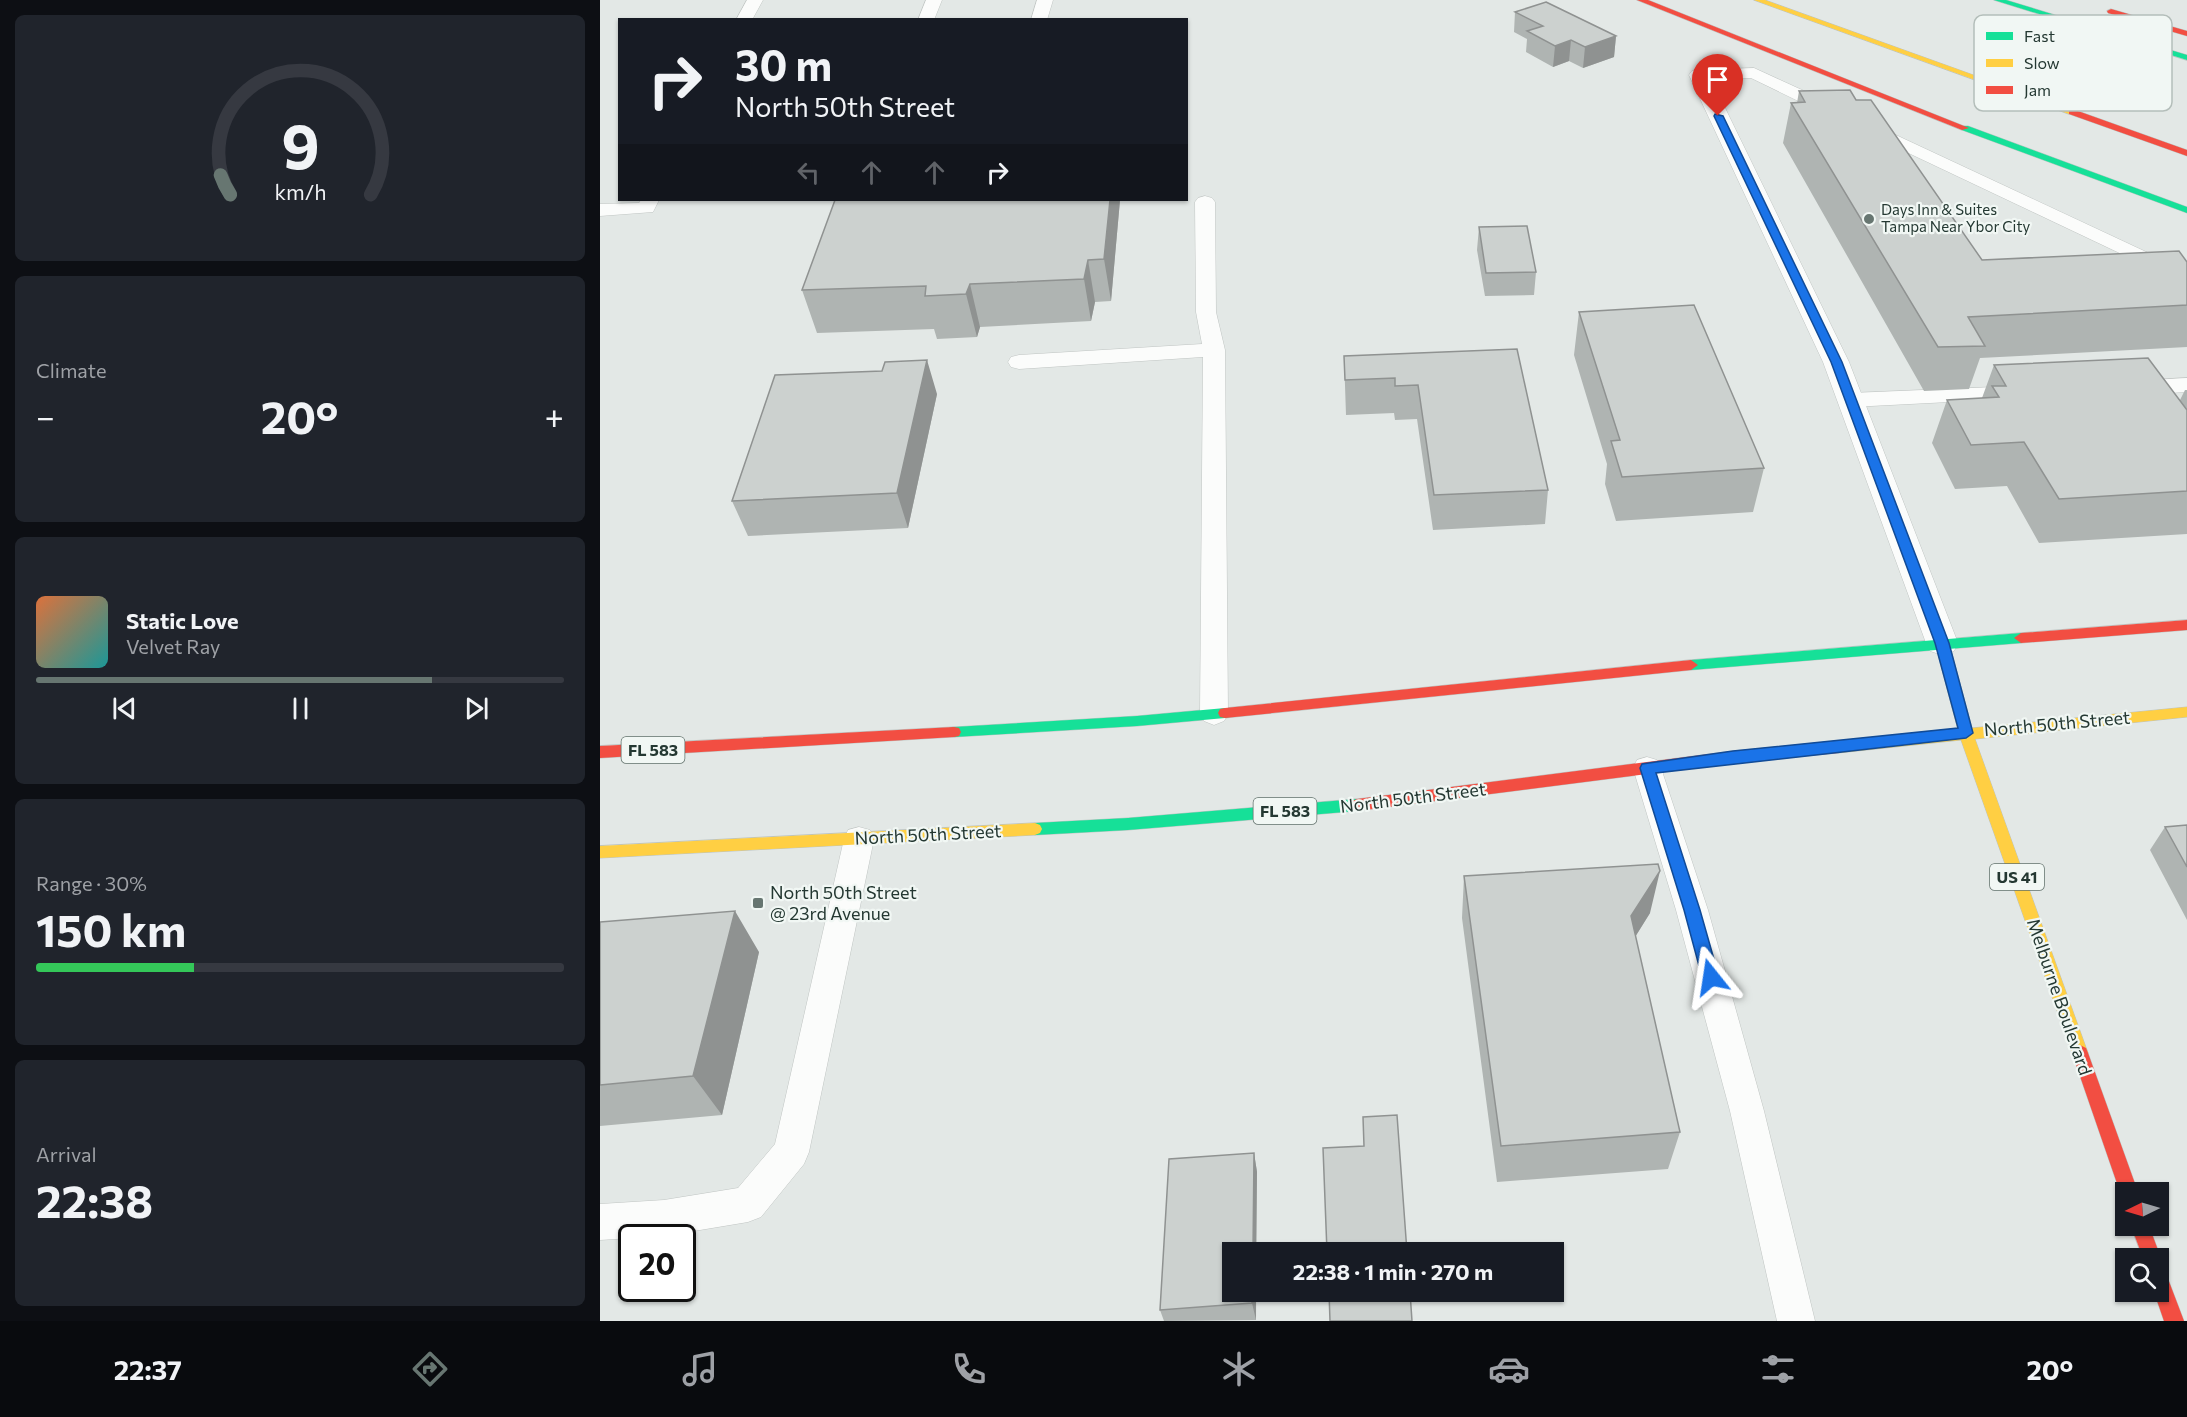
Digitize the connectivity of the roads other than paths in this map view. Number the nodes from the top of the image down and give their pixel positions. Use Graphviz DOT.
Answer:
graph roads {
  1 [pos="755,0"];
  2 [pos="934,0"];
  3 [pos="1045,0"];
  4 [pos="1641,0"];
  5 [pos="1758,0"];
  6 [pos="1998,0"];
  7 [pos="2096,7"];
  8 [pos="2047,15"];
  9 [pos="2123,15"];
  10 [pos="745,18"];
  11 [pos="927,18"];
  12 [pos="1040,18"];
  13 [pos="2172,30"];
  14 [pos="2187,34"];
  15 [pos="2172,53"];
  16 [pos="2187,58"];
  17 [pos="1699,75"];
  18 [pos="1974,77"];
  19 [pos="2069,111"];
  20 [pos="2187,153"];
  21 [pos="650,201"];
  22 [pos="1205,201"];
  23 [pos="600,210"];
  24 [pos="2187,210"];
  25 [pos="2187,279"];
  26 [pos="1214,350"];
  27 [pos="1019,362"];
  28 [pos="1961,374"];
  29 [pos="1916,376"];
  30 [pos="2187,385"];
  31 [pos="2118,388"];
  32 [pos="1884,398"];
  33 [pos="1851,400"];
  34 [pos="2187,625"];
  35 [pos="1942,643"];
  36 [pos="2187,712"];
  37 [pos="1214,714"];
  38 [pos="1966,733"];
  39 [pos="600,752"];
  40 [pos="1647,768"];
  41 [pos="859,839"];
  42 [pos="600,852"];
  43 [pos="2124,1182"];
  44 [pos="600,1222"];
  45 [pos="2167,1302"];
  46 [pos="1796,1321"];
  47 [pos="2174,1321"];
  1 -- 10 [label="lane"];
  2 -- 11 [label="lane"];
  3 -- 12 [label="lane"];
  4 -- 24 [label="main road"];
  5 -- 18 [label="main road"];
  6 -- 8 [label="main road"];
  7 -- 9 [label="main road"];
  13 -- 14 [label="main road"];
  15 -- 16 [label="main road"];
  17 -- 25 [label="lane"];
  17 -- 33 [label="street"];
  19 -- 20 [label="main road"];
  21 -- 23 [label="lane"];
  22 -- 26 [label="lane"];
  26 -- 27 [label="lane"];
  26 -- 37 [label="lane"];
  28 -- 32 [label="lane"];
  29 -- 32 [label="lane"];
  30 -- 31 [label="lane"];
  32 -- 33 [label="lane"];
  33 -- 35 [label="street"];
  34 -- 35 [label="main road"];
  35 -- 37 [label="main road, FL 583"];
  35 -- 38 [label="main road, US 41"];
  36 -- 38 [label="main road, North 50th Street"];
  37 -- 39 [label="main road, FL 583"];
  38 -- 40 [label="main road, North 50th Street / FL 583"];
  38 -- 43 [label="main road, Melburne Boulevard / US 41"];
  40 -- 41 [label="main road, North 50th Street / FL 583"];
  40 -- 46 [label="lane"];
  41 -- 42 [label="main road, North 50th Street / FL 583"];
  41 -- 44 [label="lane"];
  45 -- 47 [label="main road"];
}
